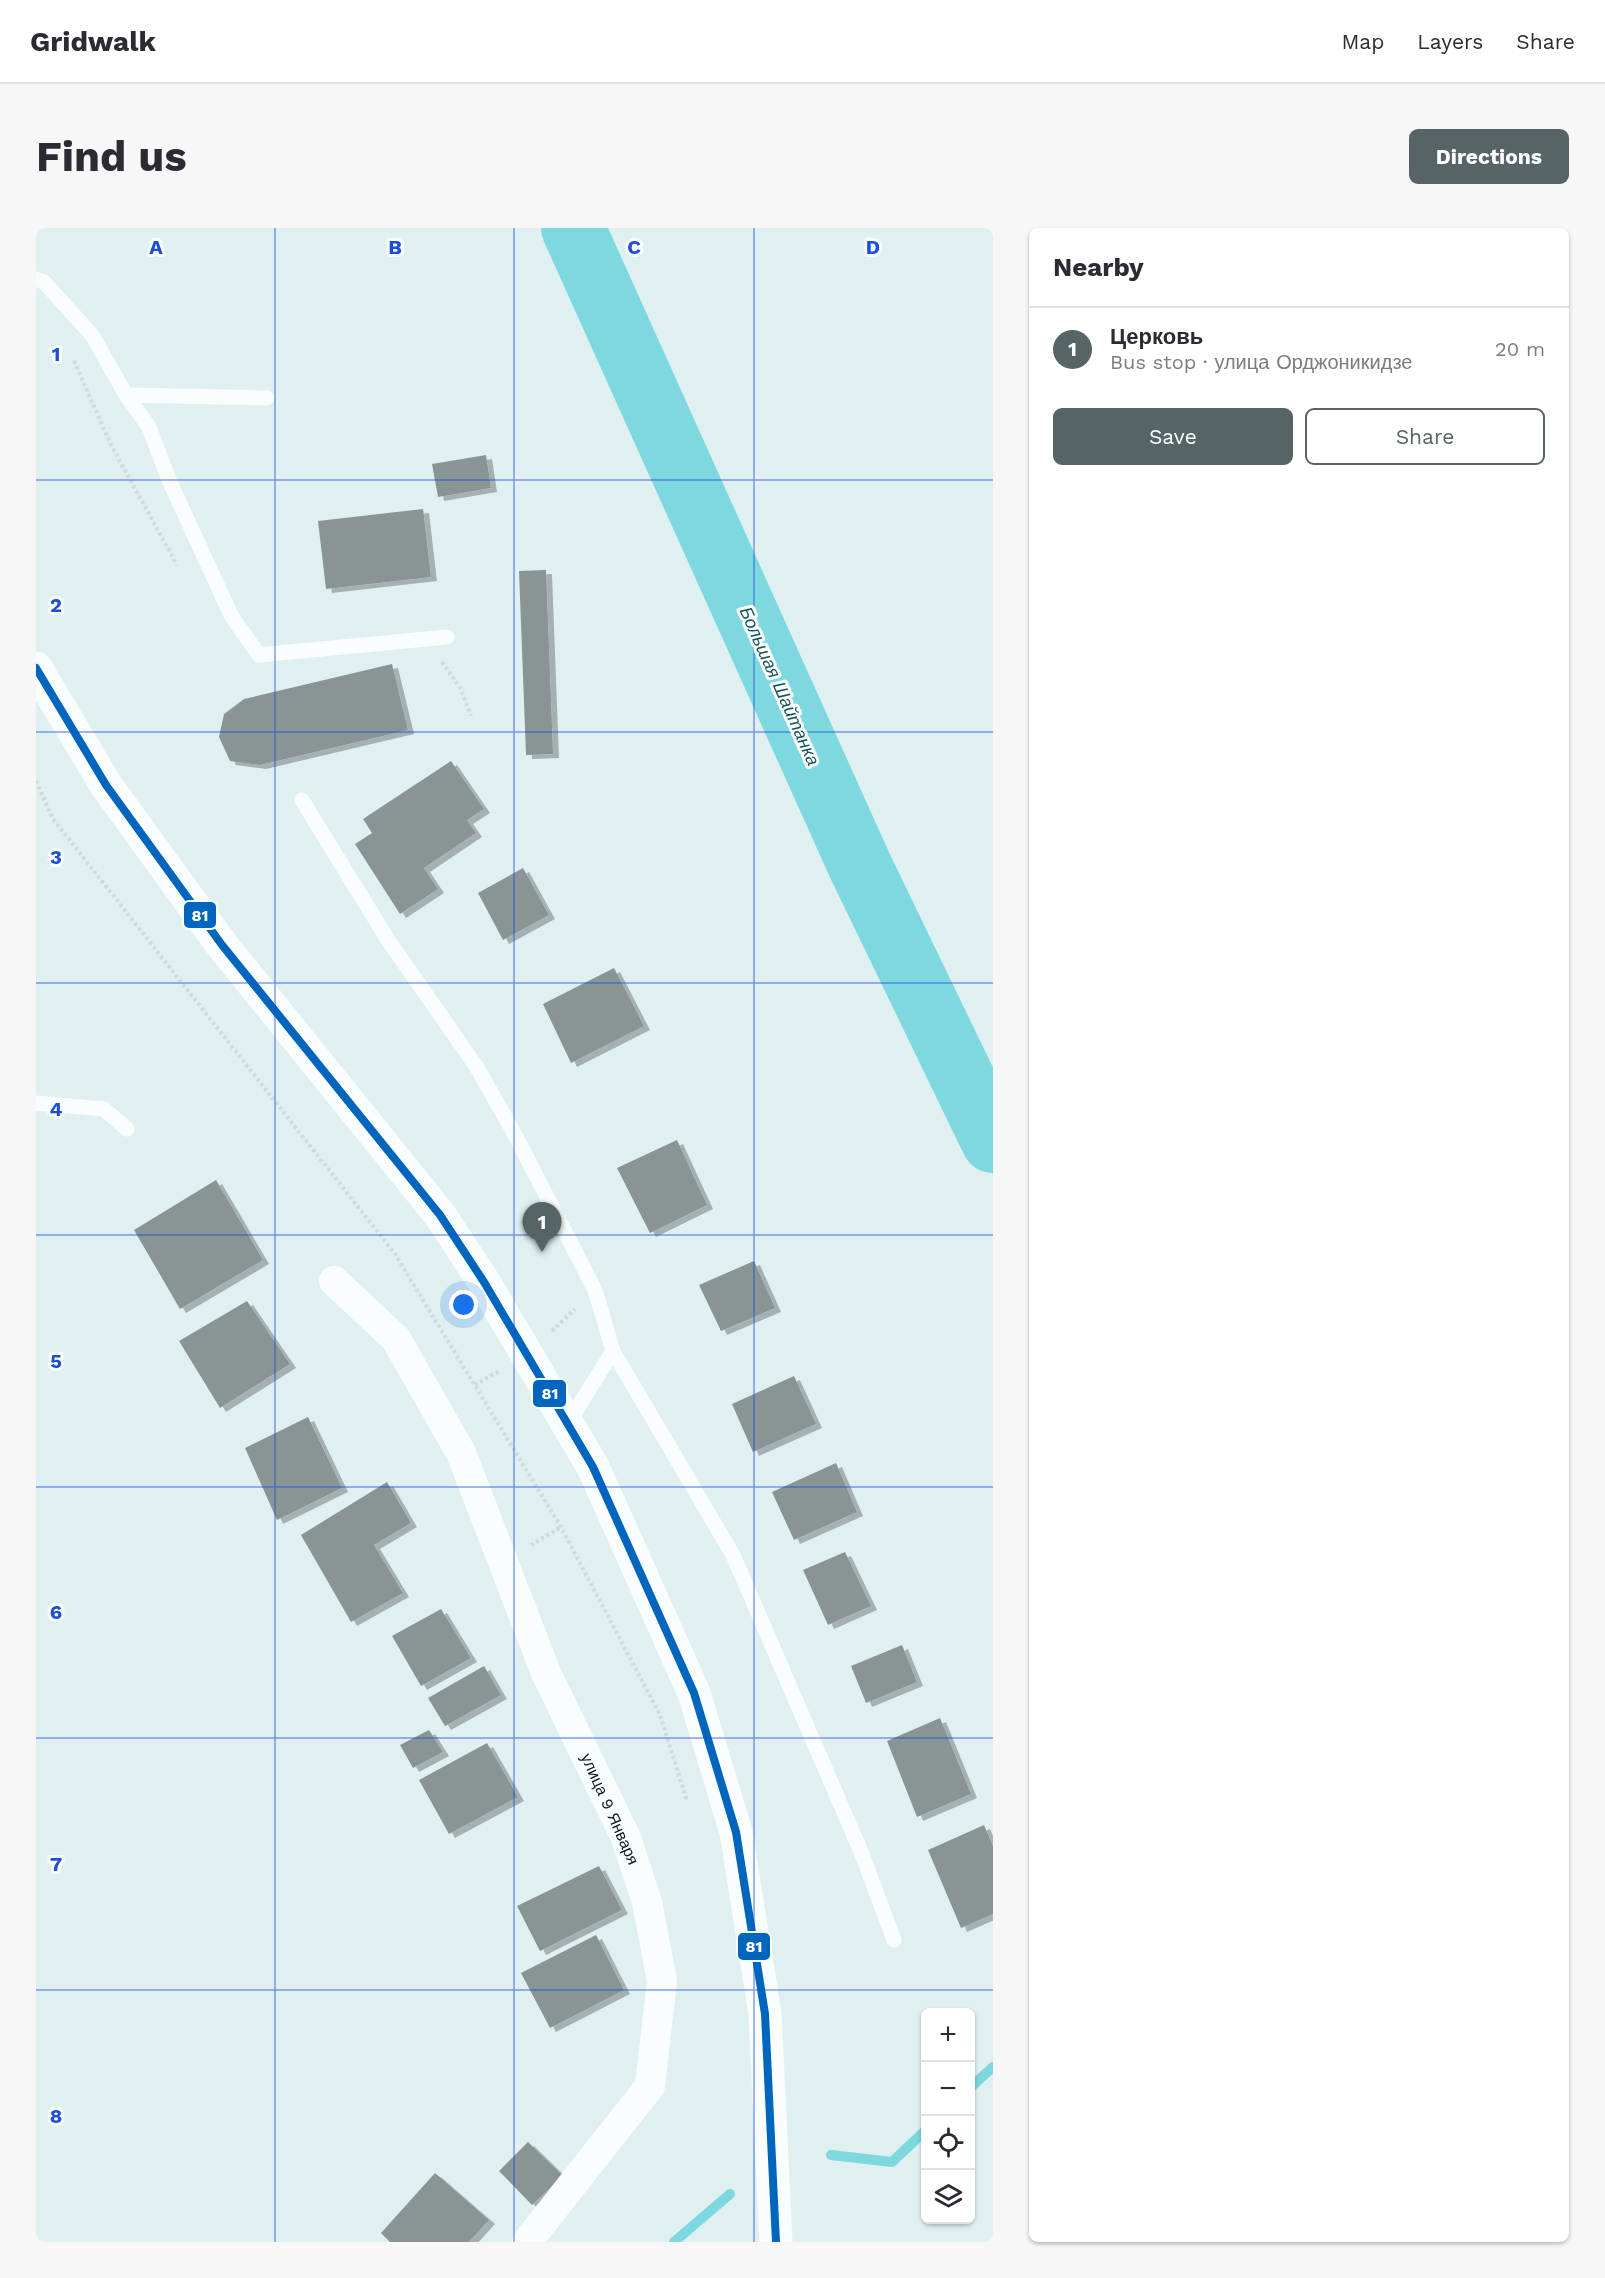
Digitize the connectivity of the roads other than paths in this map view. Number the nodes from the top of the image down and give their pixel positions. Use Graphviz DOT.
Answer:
graph roads {
  1 [pos="36,279"];
  2 [pos="126,395"];
  3 [pos="267,398"];
  4 [pos="447,637"];
  5 [pos="36,668"];
  6 [pos="302,800"];
  7 [pos="36,1103"];
  8 [pos="127,1129"];
  9 [pos="334,1281"];
  10 [pos="614,1351"];
  11 [pos="567,1425"];
  12 [pos="894,1940"];
  13 [pos="527,2242"];
  14 [pos="776,2242"];
  1 -- 2 [label="lane"];
  2 -- 3 [label="lane"];
  2 -- 4 [label="lane"];
  5 -- 11 [label="main road"];
  6 -- 10 [label="lane"];
  7 -- 8 [label="lane"];
  9 -- 13 [label="street, улица 9 Января"];
  10 -- 11 [label="lane"];
  10 -- 12 [label="lane"];
  11 -- 14 [label="main road"];
}
